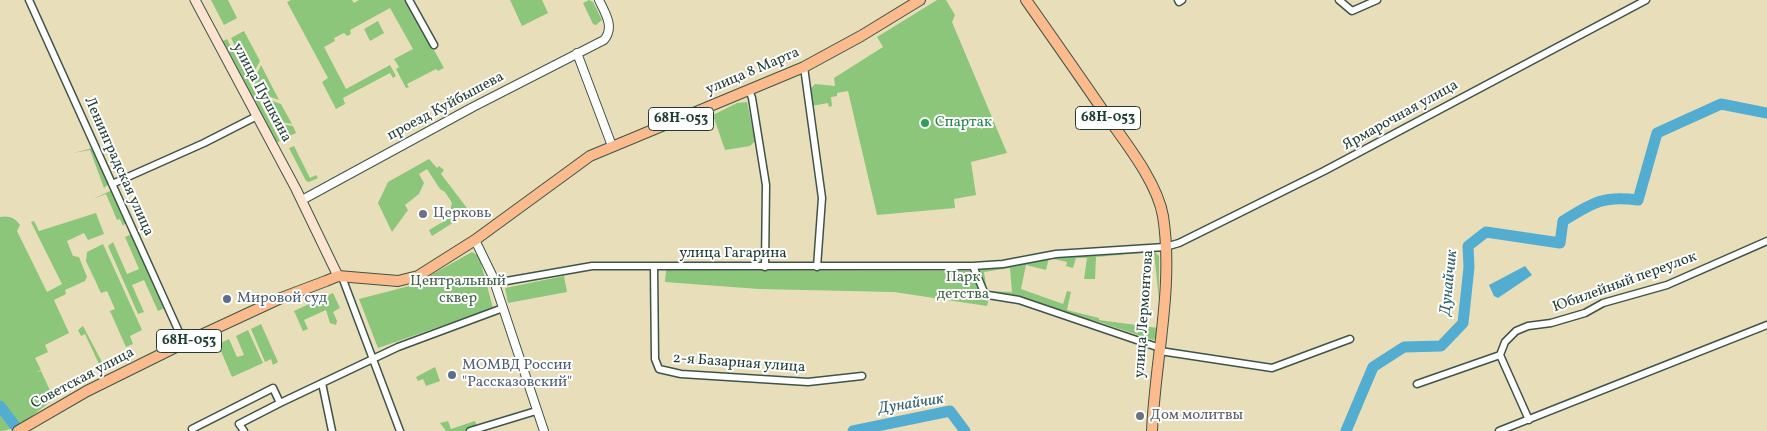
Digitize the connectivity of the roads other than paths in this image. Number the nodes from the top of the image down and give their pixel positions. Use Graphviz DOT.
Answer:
graph roads {
  1 [pos="29,0"];
  2 [pos="195,0"];
  3 [pos="410,0"];
  4 [pos="599,0"];
  5 [pos="920,0"];
  6 [pos="1026,0"];
  7 [pos="1339,0"];
  8 [pos="1378,0"];
  9 [pos="1646,0"];
  10 [pos="434,45"];
  11 [pos="577,53"];
  12 [pos="804,67"];
  13 [pos="749,90"];
  14 [pos="257,116"];
  15 [pos="612,146"];
  16 [pos="112,184"];
  17 [pos="302,200"];
  18 [pos="475,240"];
  19 [pos="1767,242"];
  20 [pos="1165,247"];
  21 [pos="654,266"];
  22 [pos="974,266"];
  23 [pos="764,267"];
  24 [pos="817,267"];
  25 [pos="340,277"];
  26 [pos="326,281"];
  27 [pos="494,283"];
  28 [pos="304,290"];
  29 [pos="503,308"];
  30 [pos="1767,325"];
  31 [pos="1350,339"];
  32 [pos="184,344"];
  33 [pos="1160,350"];
  34 [pos="1500,356"];
  35 [pos="374,357"];
  36 [pos="862,376"];
  37 [pos="322,383"];
  38 [pos="1416,384"];
  39 [pos="280,403"];
  40 [pos="536,411"];
  41 [pos="1529,420"];
  42 [pos="192,429"];
  43 [pos="18,431"];
  44 [pos="244,431"];
  45 [pos="332,431"];
  46 [pos="400,431"];
  47 [pos="470,431"];
  48 [pos="544,431"];
  49 [pos="1152,431"];
  50 [pos="1499,431"];
  1 -- 16 [label="street, Ленинградская улица"];
  2 -- 14 [label="main road, улица Пушкина"];
  3 -- 10 [label="street"];
  4 -- 11 [label="street, проезд Куйбышева"];
  5 -- 12 [label="main road, улица 8 Марта / 68Н-053"];
  6 -- 20 [label="main road, улица Лермонтова / 68Н-053"];
  7 -- 8 [label="street"];
  9 -- 20 [label="street, Ярмарочная улица"];
  11 -- 15 [label="street"];
  11 -- 17 [label="street, проезд Куйбышева"];
  12 -- 13 [label="main road, улица 8 Марта / 68Н-053"];
  12 -- 24 [label="street"];
  13 -- 15 [label="main road, улица 8 Марта / 68Н-053"];
  13 -- 23 [label="street"];
  14 -- 16 [label="street"];
  14 -- 17 [label="main road, улица Пушкина"];
  15 -- 18 [label="main road, улица 8 Марта / 68Н-053"];
  16 -- 32 [label="street, Ленинградская улица"];
  17 -- 25 [label="main road, улица Пушкина"];
  18 -- 25 [label="main road, улица 8 Марта / 68Н-053"];
  18 -- 27 [label="street"];
  19 -- 34 [label="street, Юбилейный переулок"];
  20 -- 22 [label="street, улица Гагарина"];
  20 -- 33 [label="main road, улица Лермонтова / 68Н-053"];
  21 -- 23 [label="street, улица Гагарина"];
  21 -- 27 [label="street, улица Гагарина"];
  21 -- 36 [label="street, 2-я Базарная улица"];
  22 -- 24 [label="street, улица Гагарина"];
  22 -- 33 [label="street"];
  23 -- 24 [label="street, улица Гагарина"];
  25 -- 26 [label="main road, Советская улица / 68Н-053"];
  25 -- 35 [label="street"];
  26 -- 28 [label="main road, Советская улица / 68Н-053"];
  26 -- 32 [label="main road, Советская улица / 68Н-053"];
  27 -- 29 [label="street"];
  29 -- 35 [label="street"];
  29 -- 40 [label="street"];
  30 -- 41 [label="street"];
  31 -- 33 [label="street"];
  32 -- 43 [label="main road, Советская улица / 68Н-053"];
  33 -- 49 [label="main road, улица Лермонтова / 68Н-053"];
  34 -- 38 [label="street"];
  34 -- 41 [label="street"];
  35 -- 37 [label="street"];
  35 -- 46 [label="street"];
  37 -- 39 [label="street"];
  37 -- 45 [label="street"];
  39 -- 42 [label="street"];
  39 -- 44 [label="street"];
  40 -- 47 [label="street"];
  40 -- 48 [label="street"];
  41 -- 50 [label="street"];
}
